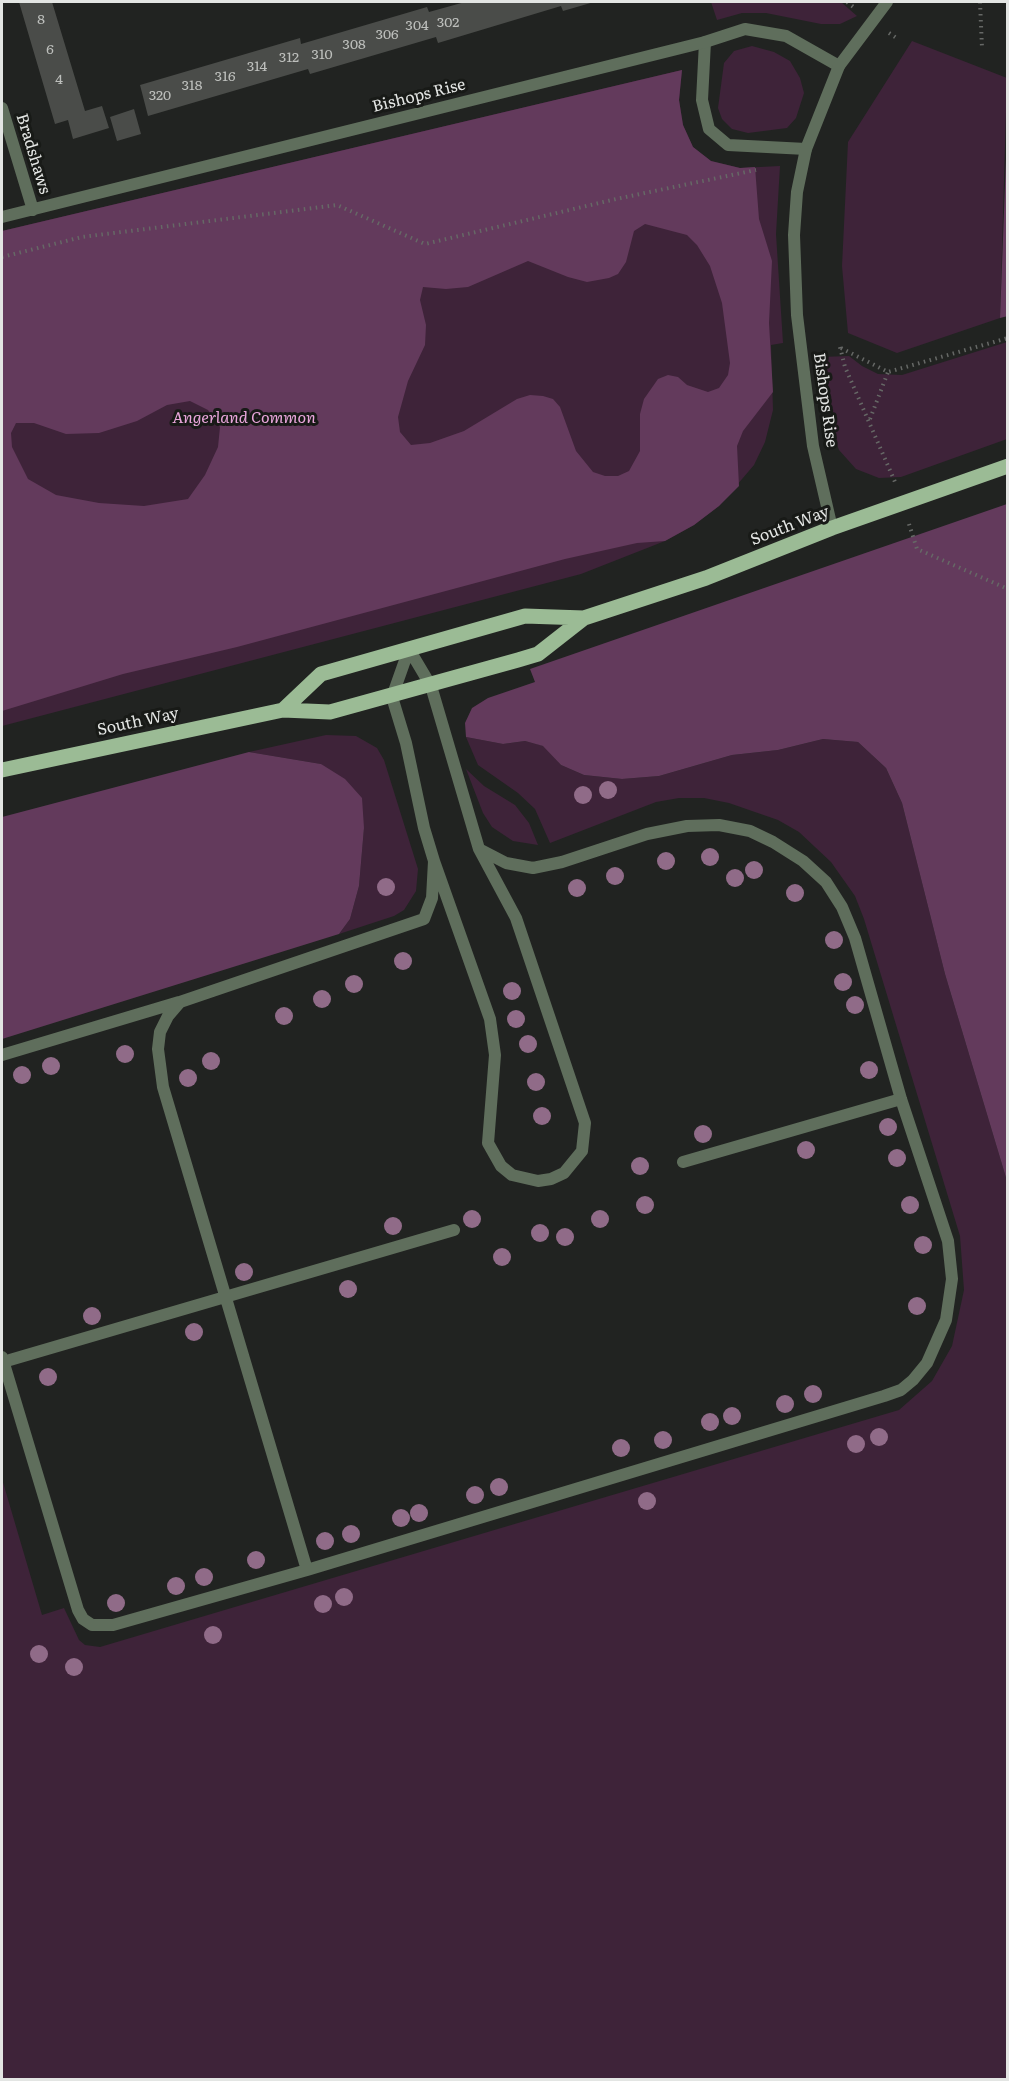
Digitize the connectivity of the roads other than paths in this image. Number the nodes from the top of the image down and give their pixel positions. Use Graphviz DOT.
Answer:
graph roads {
  1 [pos="887,2"];
  2 [pos="705,42"];
  3 [pos="839,66"];
  4 [pos="2,108"];
  5 [pos="806,149"];
  6 [pos="33,210"];
  7 [pos="2,217"];
  8 [pos="1008,465"];
  9 [pos="832,528"];
  10 [pos="584,618"];
  11 [pos="409,649"];
  12 [pos="431,686"];
  13 [pos="392,697"];
  14 [pos="283,710"];
  15 [pos="2,770"];
  16 [pos="479,849"];
  17 [pos="434,861"];
  18 [pos="180,1002"];
  19 [pos="2,1055"];
  20 [pos="901,1099"];
  21 [pos="683,1162"];
  22 [pos="454,1230"];
  23 [pos="226,1297"];
  24 [pos="2,1360"];
  25 [pos="307,1570"];
  1 -- 3 [label="street, Bishops Rise"];
  2 -- 3 [label="street, Bishops Rise"];
  2 -- 5 [label="street"];
  2 -- 6 [label="street, Bishops Rise"];
  3 -- 5 [label="street, Bishops Rise"];
  4 -- 6 [label="street, Bradshaws"];
  5 -- 9 [label="street, Bishops Rise"];
  6 -- 7 [label="street, Bishops Rise"];
  8 -- 9 [label="main road, South Way"];
  9 -- 10 [label="main road, South Way"];
  10 -- 11 [label="main road, South Way"];
  10 -- 12 [label="main road, South Way"];
  11 -- 12 [label="street"];
  11 -- 13 [label="street"];
  11 -- 14 [label="main road, South Way"];
  12 -- 13 [label="main road, South Way"];
  12 -- 16 [label="street"];
  13 -- 14 [label="main road, South Way"];
  13 -- 17 [label="street"];
  14 -- 15 [label="main road, South Way"];
  16 -- 17 [label="street"];
  16 -- 20 [label="street"];
  17 -- 18 [label="street"];
  18 -- 19 [label="street"];
  18 -- 23 [label="street"];
  20 -- 21 [label="street"];
  20 -- 25 [label="street"];
  22 -- 23 [label="street"];
  23 -- 24 [label="street"];
  23 -- 25 [label="street"];
  24 -- 25 [label="street"];
}
